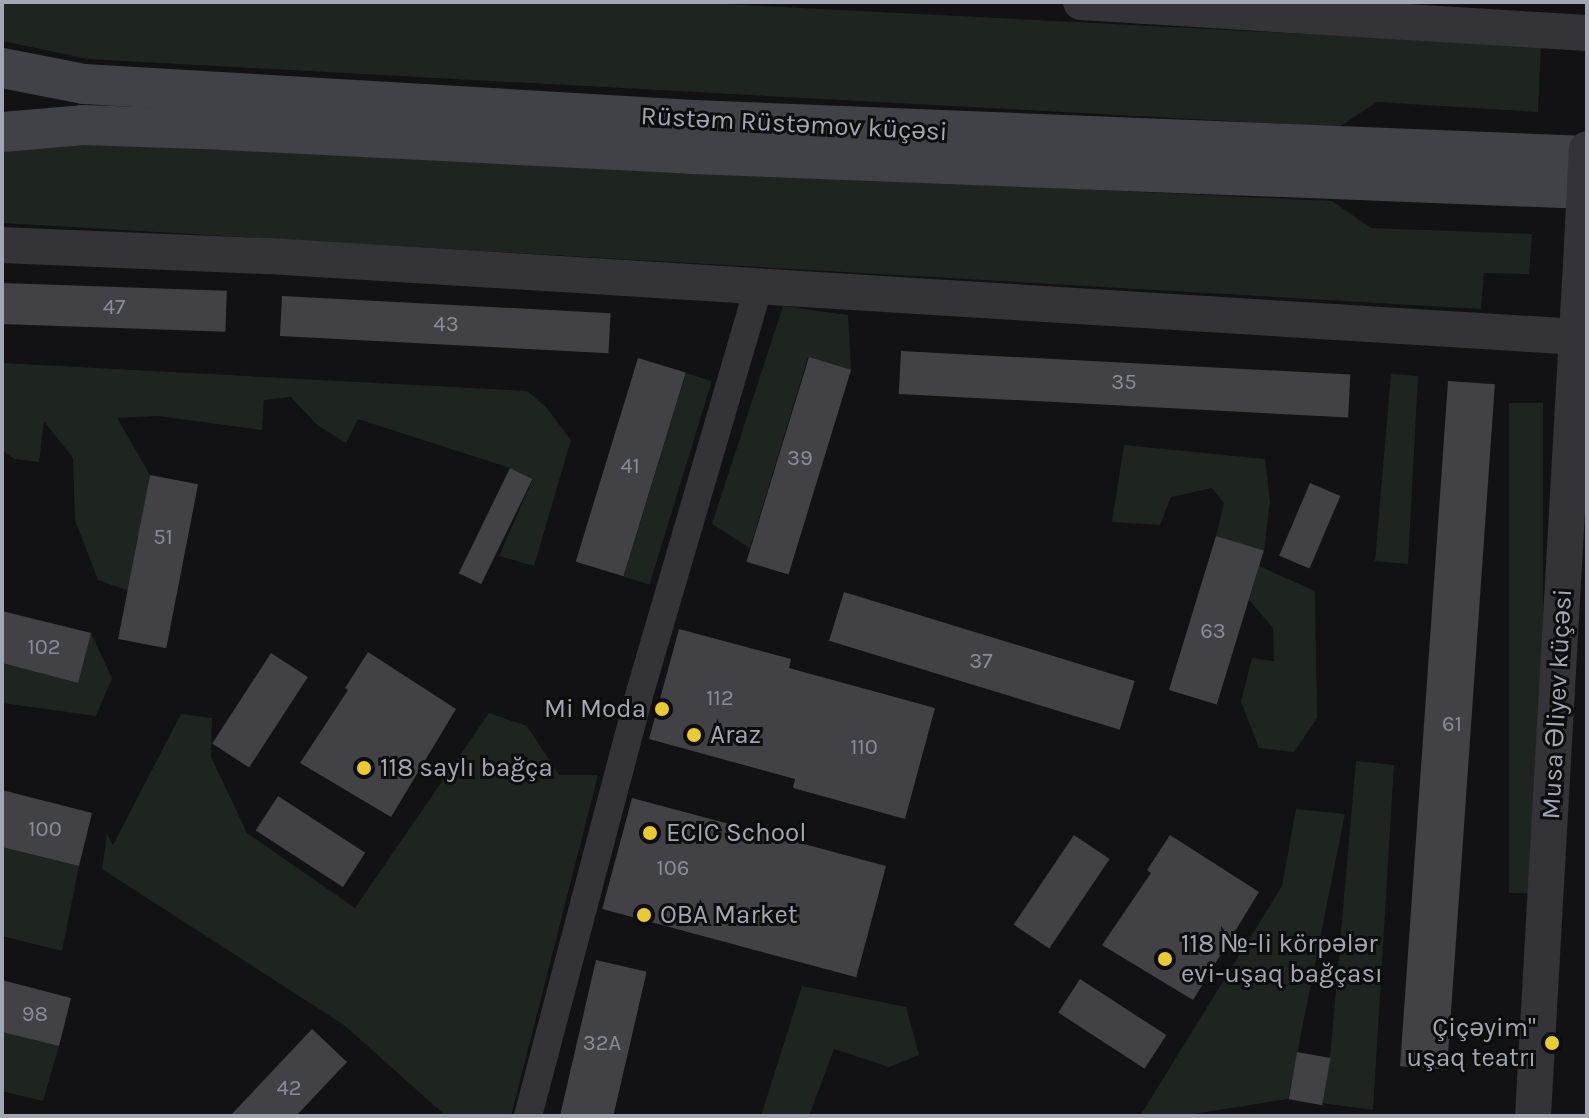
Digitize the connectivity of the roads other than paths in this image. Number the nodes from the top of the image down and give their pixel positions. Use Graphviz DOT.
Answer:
graph roads {
  1 [pos="1081,2"];
  2 [pos="1587,33"];
  3 [pos="2,68"];
  4 [pos="2,132"];
  5 [pos="1587,149"];
  6 [pos="1587,156"];
  7 [pos="1587,189"];
  8 [pos="2,245"];
  9 [pos="758,288"];
  10 [pos="1578,337"];
  11 [pos="528,1116"];
  12 [pos="1533,1116"];
  1 -- 2 [label="street"];
  3 -- 6 [label="main road, Rüstəm Rüstəmov küçəsi"];
  4 -- 7 [label="main road, Rüstəm Rüstəmov küçəsi"];
  5 -- 10 [label="street, Musa Əliyev küçəsi, bridge"];
  8 -- 9 [label="street"];
  9 -- 10 [label="street"];
  9 -- 11 [label="street"];
  10 -- 12 [label="street, Musa Əliyev küçəsi"];
}
